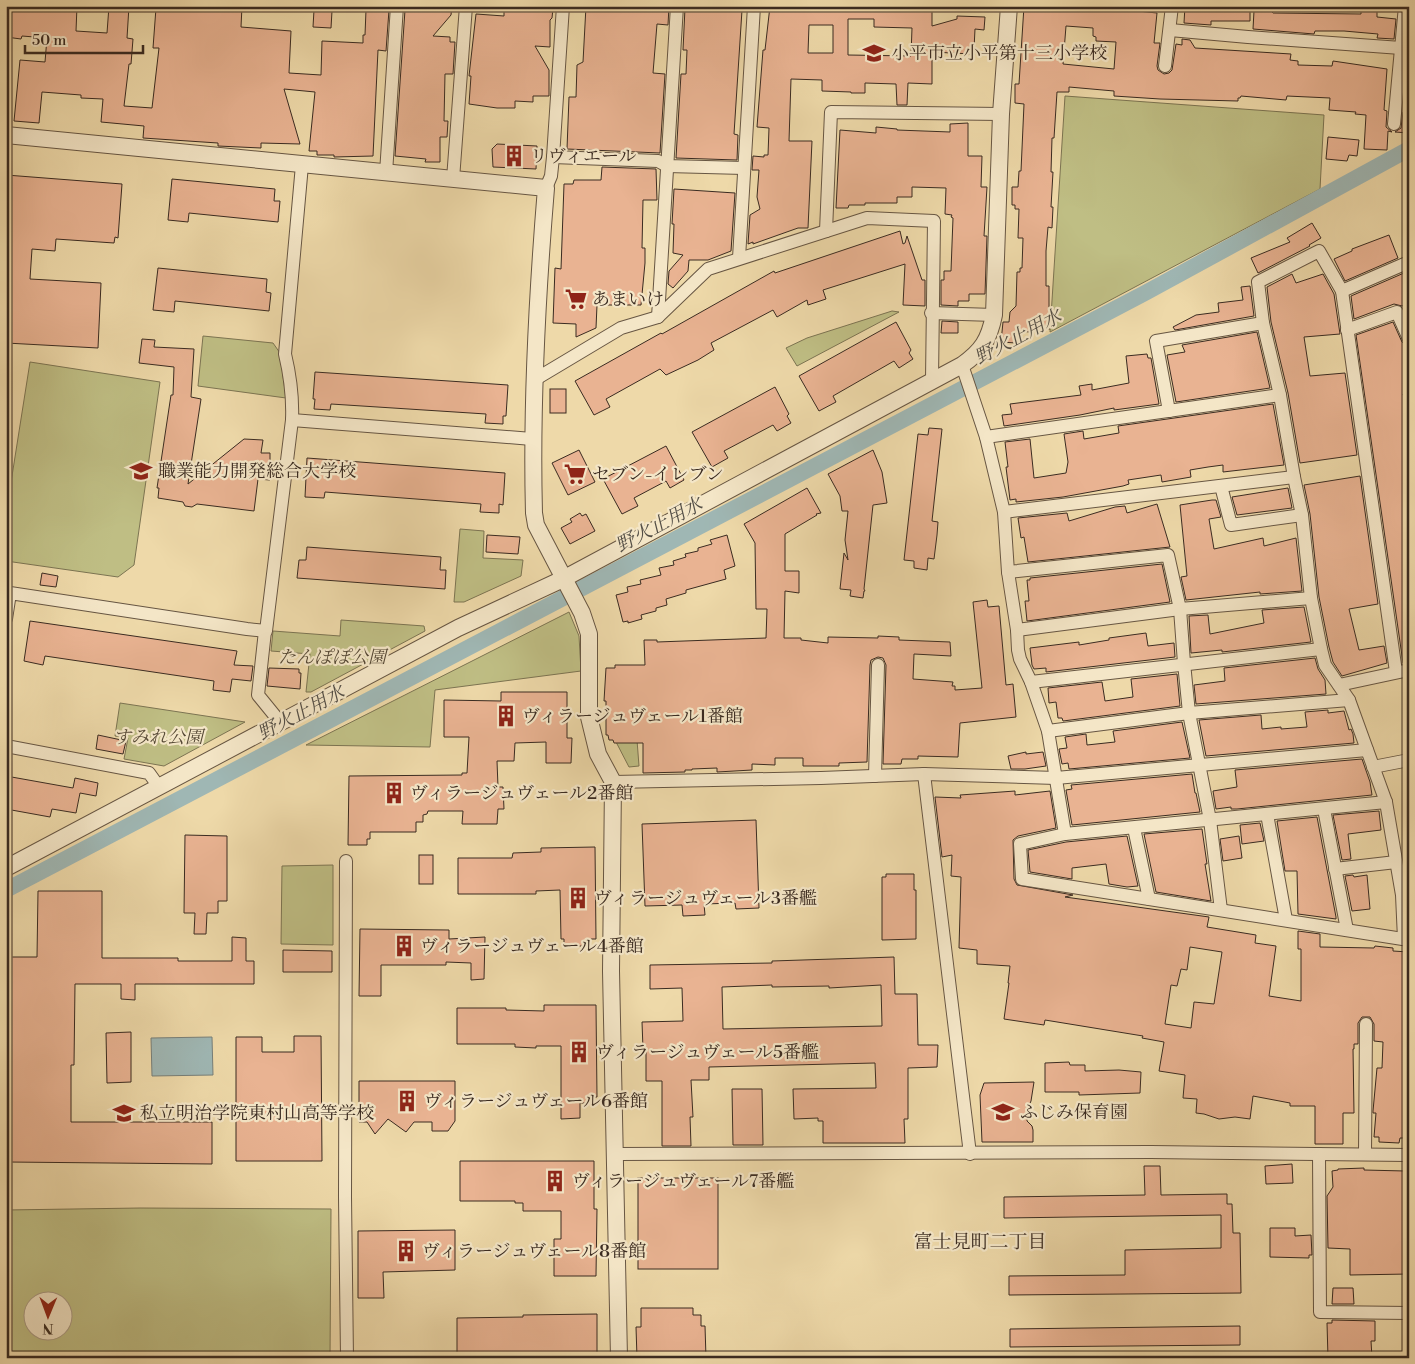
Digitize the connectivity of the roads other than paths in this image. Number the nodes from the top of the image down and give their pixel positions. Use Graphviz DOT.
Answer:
graph roads {
  1 [pos="396,6"];
  2 [pos="466,6"];
  3 [pos="563,6"];
  4 [pos="677,6"];
  5 [pos="754,6"];
  6 [pos="1009,6"];
  7 [pos="1172,6"];
  8 [pos="1405,6"];
  9 [pos="1170,30"];
  10 [pos="1401,48"];
  11 [pos="1165,66"];
  12 [pos="1001,114"];
  13 [pos="1394,124"];
  14 [pos="6,135"];
  15 [pos="554,157"];
  16 [pos="302,164"];
  17 [pos="667,166"];
  18 [pos="744,168"];
  19 [pos="386,173"];
  20 [pos="454,179"];
  21 [pos="546,188"];
  22 [pos="826,232"];
  23 [pos="738,258"];
  24 [pos="1409,262"];
  25 [pos="1342,291"];
  26 [pos="932,313"];
  27 [pos="994,315"];
  28 [pos="658,317"];
  29 [pos="1263,323"];
  30 [pos="1347,330"];
  31 [pos="1409,339"];
  32 [pos="964,372"];
  33 [pos="534,380"];
  34 [pos="932,380"];
  35 [pos="1280,395"];
  36 [pos="1169,411"];
  37 [pos="292,420"];
  38 [pos="986,437"];
  39 [pos="532,439"];
  40 [pos="1294,477"];
  41 [pos="1221,486"];
  42 [pos="1004,512"];
  43 [pos="1302,515"];
  44 [pos="1008,572"];
  45 [pos="566,584"];
  46 [pos="1311,598"];
  47 [pos="1180,609"];
  48 [pos="6,619"];
  49 [pos="1017,630"];
  50 [pos="265,631"];
  51 [pos="1321,648"];
  52 [pos="1184,663"];
  53 [pos="878,665"];
  54 [pos="1409,670"];
  55 [pos="1396,672"];
  56 [pos="1031,682"];
  57 [pos="1339,685"];
  58 [pos="1348,700"];
  59 [pos="1189,713"];
  60 [pos="280,722"];
  61 [pos="1048,731"];
  62 [pos="6,746"];
  63 [pos="1367,750"];
  64 [pos="1409,760"];
  65 [pos="1198,766"];
  66 [pos="1373,767"];
  67 [pos="924,774"];
  68 [pos="875,776"];
  69 [pos="1056,778"];
  70 [pos="612,782"];
  71 [pos="158,787"];
  72 [pos="1386,802"];
  73 [pos="1324,809"];
  74 [pos="1267,814"];
  75 [pos="1210,820"];
  76 [pos="1134,828"];
  77 [pos="1065,834"];
  78 [pos="346,861"];
  79 [pos="1396,862"];
  80 [pos="6,868"];
  81 [pos="1335,869"];
  82 [pos="1405,894"];
  83 [pos="1149,899"];
  84 [pos="1221,910"];
  85 [pos="1286,920"];
  86 [pos="1347,930"];
  87 [pos="1406,939"];
  88 [pos="1366,1024"];
  89 [pos="616,1154"];
  90 [pos="970,1154"];
  91 [pos="1319,1154"];
  92 [pos="1365,1154"];
  93 [pos="1409,1154"];
  94 [pos="1409,1313"];
  95 [pos="347,1358"];
  96 [pos="619,1358"];
  1 -- 19 [label="street"];
  2 -- 20 [label="street"];
  3 -- 15 [label="street"];
  4 -- 17 [label="street"];
  5 -- 18 [label="street"];
  6 -- 12 [label="street"];
  7 -- 9 [label="street"];
  8 -- 10 [label="street"];
  9 -- 10 [label="street"];
  9 -- 11 [label="street"];
  10 -- 13 [label="street"];
  12 -- 22 [label="street"];
  12 -- 27 [label="street"];
  14 -- 16 [label="street"];
  15 -- 17 [label="street"];
  15 -- 21 [label="street"];
  16 -- 19 [label="street"];
  16 -- 37 [label="street"];
  17 -- 18 [label="street"];
  17 -- 28 [label="street"];
  18 -- 23 [label="street"];
  19 -- 20 [label="street"];
  20 -- 21 [label="street"];
  21 -- 33 [label="street"];
  22 -- 23 [label="street"];
  22 -- 26 [label="street"];
  23 -- 28 [label="street"];
  24 -- 25 [label="street"];
  25 -- 29 [label="street"];
  25 -- 30 [label="street"];
  26 -- 27 [label="street"];
  26 -- 34 [label="street"];
  27 -- 32 [label="street"];
  28 -- 33 [label="street"];
  29 -- 35 [label="street"];
  29 -- 36 [label="street"];
  30 -- 31 [label="street"];
  30 -- 55 [label="street"];
  32 -- 34 [label="street"];
  32 -- 38 [label="street"];
  33 -- 39 [label="street"];
  34 -- 45 [label="street"];
  35 -- 36 [label="street"];
  35 -- 40 [label="street"];
  36 -- 38 [label="street"];
  37 -- 39 [label="street"];
  37 -- 50 [label="street"];
  38 -- 42 [label="street"];
  39 -- 45 [label="street"];
  40 -- 41 [label="street"];
  40 -- 43 [label="street"];
  41 -- 42 [label="street"];
  41 -- 43 [label="street"];
  42 -- 44 [label="street"];
  43 -- 46 [label="street"];
  44 -- 47 [label="street"];
  44 -- 49 [label="street"];
  45 -- 60 [label="street"];
  45 -- 70 [label="street"];
  46 -- 47 [label="street"];
  46 -- 51 [label="street"];
  47 -- 49 [label="street"];
  47 -- 52 [label="street"];
  48 -- 50 [label="street"];
  49 -- 56 [label="street"];
  50 -- 60 [label="street"];
  51 -- 52 [label="street"];
  51 -- 57 [label="street"];
  52 -- 56 [label="street"];
  52 -- 59 [label="street"];
  53 -- 68 [label="street"];
  54 -- 55 [label="street"];
  55 -- 57 [label="street"];
  56 -- 61 [label="street"];
  57 -- 58 [label="street"];
  58 -- 59 [label="street"];
  58 -- 63 [label="street"];
  59 -- 61 [label="street"];
  59 -- 65 [label="street"];
  60 -- 71 [label="street"];
  61 -- 69 [label="street"];
  62 -- 71 [label="street"];
  63 -- 65 [label="street"];
  63 -- 66 [label="street"];
  64 -- 66 [label="street"];
  65 -- 69 [label="street"];
  65 -- 75 [label="street"];
  66 -- 72 [label="street"];
  67 -- 68 [label="street"];
  67 -- 69 [label="street"];
  67 -- 90 [label="street"];
  68 -- 70 [label="street"];
  69 -- 77 [label="street"];
  70 -- 89 [label="street"];
  71 -- 80 [label="street"];
  72 -- 73 [label="street"];
  72 -- 79 [label="street"];
  73 -- 74 [label="street"];
  73 -- 81 [label="street"];
  74 -- 75 [label="street"];
  74 -- 85 [label="street"];
  75 -- 76 [label="street"];
  75 -- 84 [label="street"];
  76 -- 77 [label="street"];
  76 -- 83 [label="street"];
  77 -- 83 [label="street"];
  78 -- 95 [label="street"];
  79 -- 81 [label="street"];
  79 -- 82 [label="street"];
  81 -- 86 [label="street"];
  82 -- 87 [label="street"];
  83 -- 84 [label="street"];
  84 -- 85 [label="street"];
  85 -- 86 [label="street"];
  86 -- 87 [label="street"];
  88 -- 92 [label="street"];
  89 -- 90 [label="street"];
  89 -- 96 [label="street"];
  90 -- 91 [label="street"];
  91 -- 92 [label="street"];
  91 -- 94 [label="street"];
  92 -- 93 [label="street"];
}
